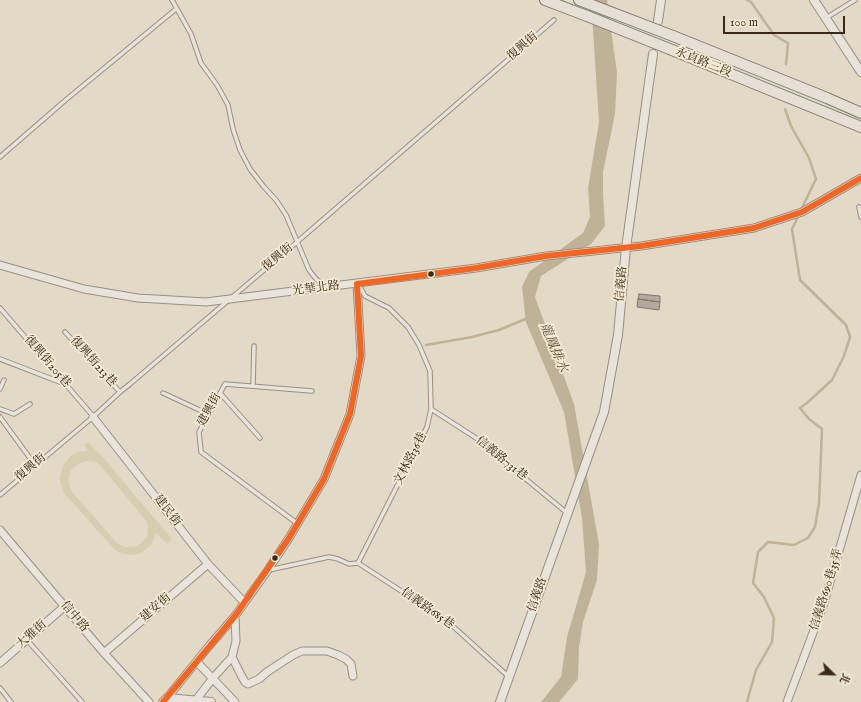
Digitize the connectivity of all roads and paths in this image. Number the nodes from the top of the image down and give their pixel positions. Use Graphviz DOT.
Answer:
graph roads {
  1 [pos="172,0"];
  2 [pos="545,0"];
  3 [pos="661,0"];
  4 [pos="814,0"];
  5 [pos="855,0"];
  6 [pos="583,2"];
  7 [pos="176,9"];
  8 [pos="826,18"];
  9 [pos="554,20"];
  10 [pos="658,21"];
  11 [pos="653,54"];
  12 [pos="861,72"];
  13 [pos="861,113"];
  14 [pos="861,127"];
  15 [pos="0,157"];
  16 [pos="861,178"];
  17 [pos="859,207"];
  18 [pos="861,217"];
  19 [pos="297,242"];
  20 [pos="626,248"];
  21 [pos="0,265"];
  22 [pos="357,284"];
  23 [pos="326,288"];
  24 [pos="229,299"];
  25 [pos="0,308"];
  26 [pos="66,332"];
  27 [pos="254,346"];
  28 [pos="0,359"];
  29 [pos="4,380"];
  30 [pos="66,385"];
  31 [pos="253,386"];
  32 [pos="0,389"];
  33 [pos="312,391"];
  34 [pos="120,392"];
  35 [pos="163,393"];
  36 [pos="220,393"];
  37 [pos="30,404"];
  38 [pos="0,409"];
  39 [pos="431,409"];
  40 [pos="208,414"];
  41 [pos="93,416"];
  42 [pos="0,417"];
  43 [pos="260,438"];
  44 [pos="35,465"];
  45 [pos="861,475"];
  46 [pos="0,494"];
  47 [pos="567,513"];
  48 [pos="298,524"];
  49 [pos="0,530"];
  50 [pos="208,564"];
  51 [pos="358,564"];
  52 [pos="268,570"];
  53 [pos="244,602"];
  54 [pos="65,606"];
  55 [pos="235,616"];
  56 [pos="26,640"];
  57 [pos="104,653"];
  58 [pos="232,657"];
  59 [pos="196,662"];
  60 [pos="0,664"];
  61 [pos="353,676"];
  62 [pos="510,677"];
  63 [pos="213,678"];
  64 [pos="0,688"];
  65 [pos="165,700"];
  66 [pos="196,700"];
  67 [pos="11,702"];
  68 [pos="82,702"];
  69 [pos="149,702"];
  70 [pos="211,702"];
  71 [pos="235,702"];
  72 [pos="500,702"];
  73 [pos="787,702"];
  1 -- 7 [label="lane"];
  2 -- 14 [label="main road, 永貞路三段, bridge"];
  3 -- 10 [label="street"];
  4 -- 8 [label="street"];
  5 -- 8 [label="lane"];
  6 -- 13 [label="main road, 永貞路三段, bridge"];
  7 -- 15 [label="lane"];
  7 -- 19 [label="lane"];
  8 -- 12 [label="street"];
  9 -- 19 [label="lane, 復興街"];
  11 -- 20 [label="street, 信義路"];
  16 -- 20 [label="street, 光華北路"];
  17 -- 18 [label="lane"];
  19 -- 23 [label="lane"];
  19 -- 24 [label="lane, 復興街"];
  20 -- 22 [label="street, 光華北路"];
  20 -- 47 [label="street, 信義路"];
  21 -- 24 [label="street, 光華北路"];
  22 -- 23 [label="street, 光華北路"];
  22 -- 39 [label="lane, 文林路36巷"];
  22 -- 48 [label="street"];
  23 -- 24 [label="street, 光華北路"];
  24 -- 34 [label="lane, 復興街"];
  25 -- 30 [label="lane, 復興街205巷"];
  26 -- 34 [label="lane, 復興街213巷"];
  27 -- 31 [label="lane"];
  28 -- 30 [label="lane"];
  29 -- 32 [label="lane"];
  30 -- 41 [label="lane, 復興街205巷"];
  31 -- 33 [label="lane, 建興街"];
  31 -- 36 [label="lane, 建興街"];
  34 -- 41 [label="lane, 復興街"];
  35 -- 40 [label="lane"];
  36 -- 40 [label="lane, 建興街"];
  36 -- 43 [label="lane"];
  37 -- 38 [label="lane"];
  39 -- 47 [label="lane, 信義路731巷"];
  39 -- 51 [label="lane, 文林路36巷"];
  40 -- 48 [label="lane, 建興街"];
  41 -- 44 [label="lane, 復興街"];
  41 -- 50 [label="street, 建民街"];
  42 -- 44 [label="lane"];
  44 -- 46 [label="lane, 復興街"];
  45 -- 73 [label="street, 信義路690巷35弄"];
  47 -- 62 [label="street, 信義路"];
  48 -- 52 [label="street"];
  49 -- 54 [label="street, 信中路"];
  50 -- 53 [label="street, 建民街"];
  50 -- 57 [label="street, 建安街"];
  51 -- 52 [label="lane"];
  51 -- 62 [label="lane, 信義路685巷"];
  52 -- 53 [label="street"];
  53 -- 55 [label="street"];
  54 -- 56 [label="street, 大雅街"];
  54 -- 57 [label="street, 信中路"];
  55 -- 58 [label="street"];
  55 -- 59 [label="street"];
  56 -- 60 [label="street, 大雅街"];
  56 -- 68 [label="lane"];
  57 -- 69 [label="street, 信中路"];
  58 -- 61 [label="street"];
  58 -- 63 [label="street"];
  59 -- 63 [label="street"];
  59 -- 65 [label="street"];
  62 -- 72 [label="street, 信義路"];
  63 -- 66 [label="street"];
  63 -- 71 [label="street"];
  64 -- 67 [label="lane"];
  65 -- 66 [label="street"];
  66 -- 70 [label="street"];
}
